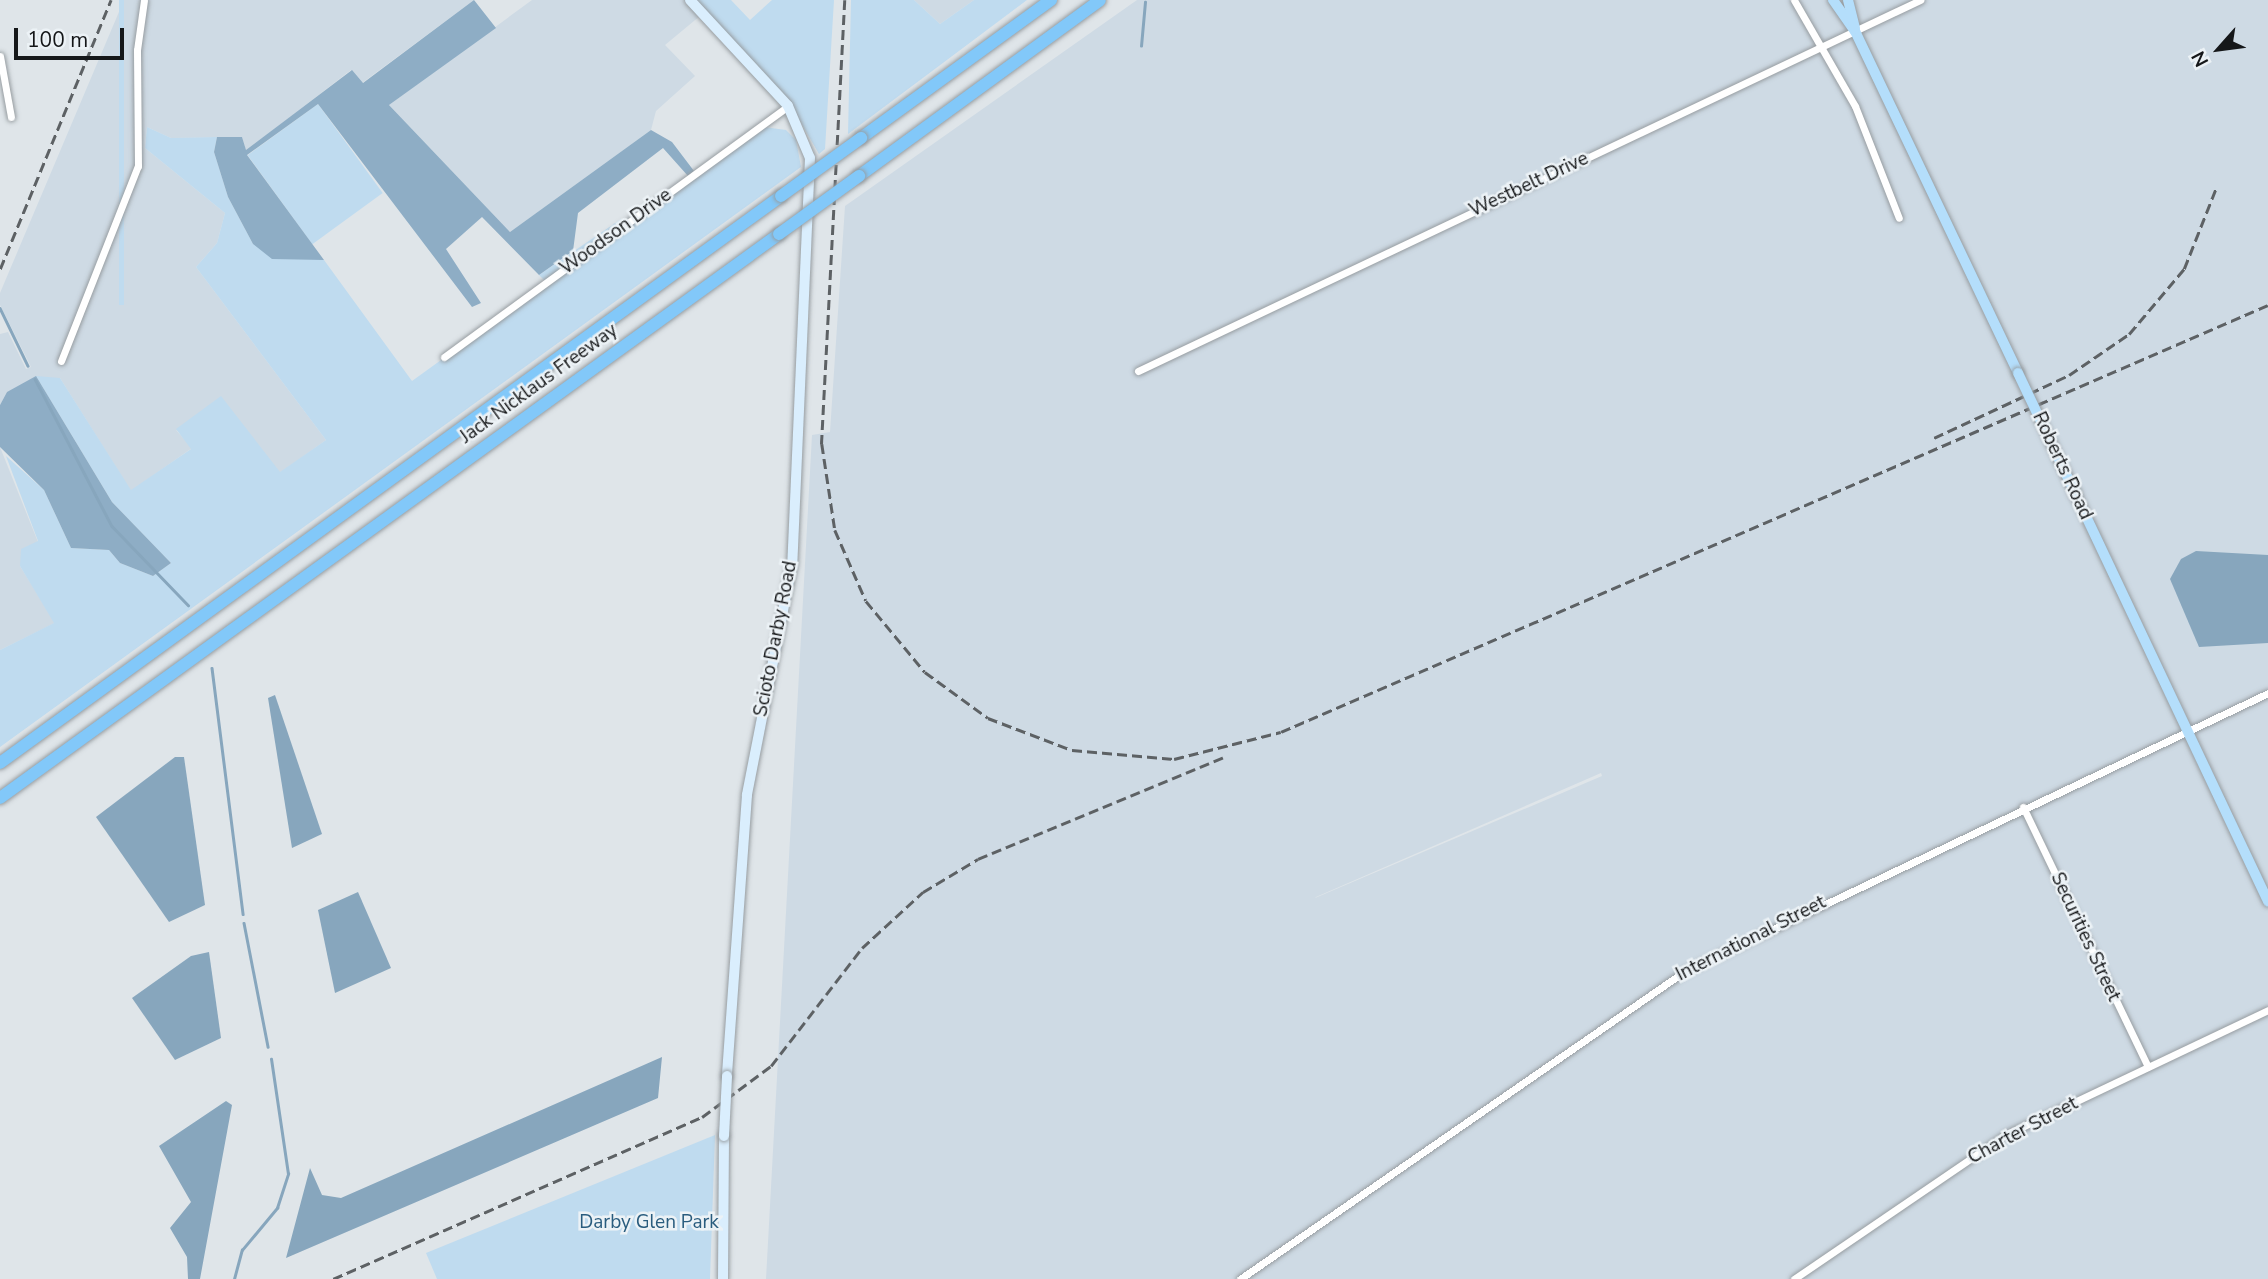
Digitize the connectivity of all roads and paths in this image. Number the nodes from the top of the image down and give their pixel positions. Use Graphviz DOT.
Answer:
graph roads {
  1 [pos="144,0"];
  2 [pos="690,0"];
  3 [pos="1051,0"];
  4 [pos="1100,0"];
  5 [pos="1794,0"];
  6 [pos="1833,0"];
  7 [pos="1847,0"];
  8 [pos="1920,0"];
  9 [pos="1855,30"];
  10 [pos="1818,48"];
  11 [pos="0,56"];
  12 [pos="788,106"];
  13 [pos="11,117"];
  14 [pos="1899,218"];
  15 [pos="444,357"];
  16 [pos="61,361"];
  17 [pos="1138,371"];
  18 [pos="2268,693"];
  19 [pos="2187,728"];
  20 [pos="0,763"];
  21 [pos="0,798"];
  22 [pos="2023,807"];
  23 [pos="2268,902"];
  24 [pos="2268,1010"];
  25 [pos="2148,1067"];
  26 [pos="723,1279"];
  27 [pos="1240,1279"];
  28 [pos="1794,1279"];
  1 -- 16 [label="street"];
  2 -- 12 [label="main road, Scioto Darby Road"];
  3 -- 20 [label="highway, Jack Nicklaus Freeway, bridge"];
  4 -- 21 [label="highway, Jack Nicklaus Freeway, bridge"];
  5 -- 10 [label="street"];
  6 -- 9 [label="main road, Roberts Road"];
  7 -- 9 [label="main road, Roberts Road"];
  8 -- 9 [label="street, Westbelt Drive"];
  9 -- 10 [label="street, Westbelt Drive"];
  9 -- 19 [label="main road, Roberts Road, bridge"];
  10 -- 14 [label="street"];
  10 -- 17 [label="street, Westbelt Drive"];
  11 -- 13 [label="street"];
  12 -- 15 [label="street, Woodson Drive"];
  12 -- 26 [label="main road, Scioto Darby Road, bridge"];
  18 -- 19 [label="street, International Street"];
  19 -- 22 [label="street, International Street"];
  19 -- 23 [label="main road, Roberts Road"];
  22 -- 25 [label="street, Securities Street"];
  22 -- 27 [label="street, International Street"];
  24 -- 25 [label="street, Charter Street"];
  25 -- 28 [label="street, Charter Street"];
}
